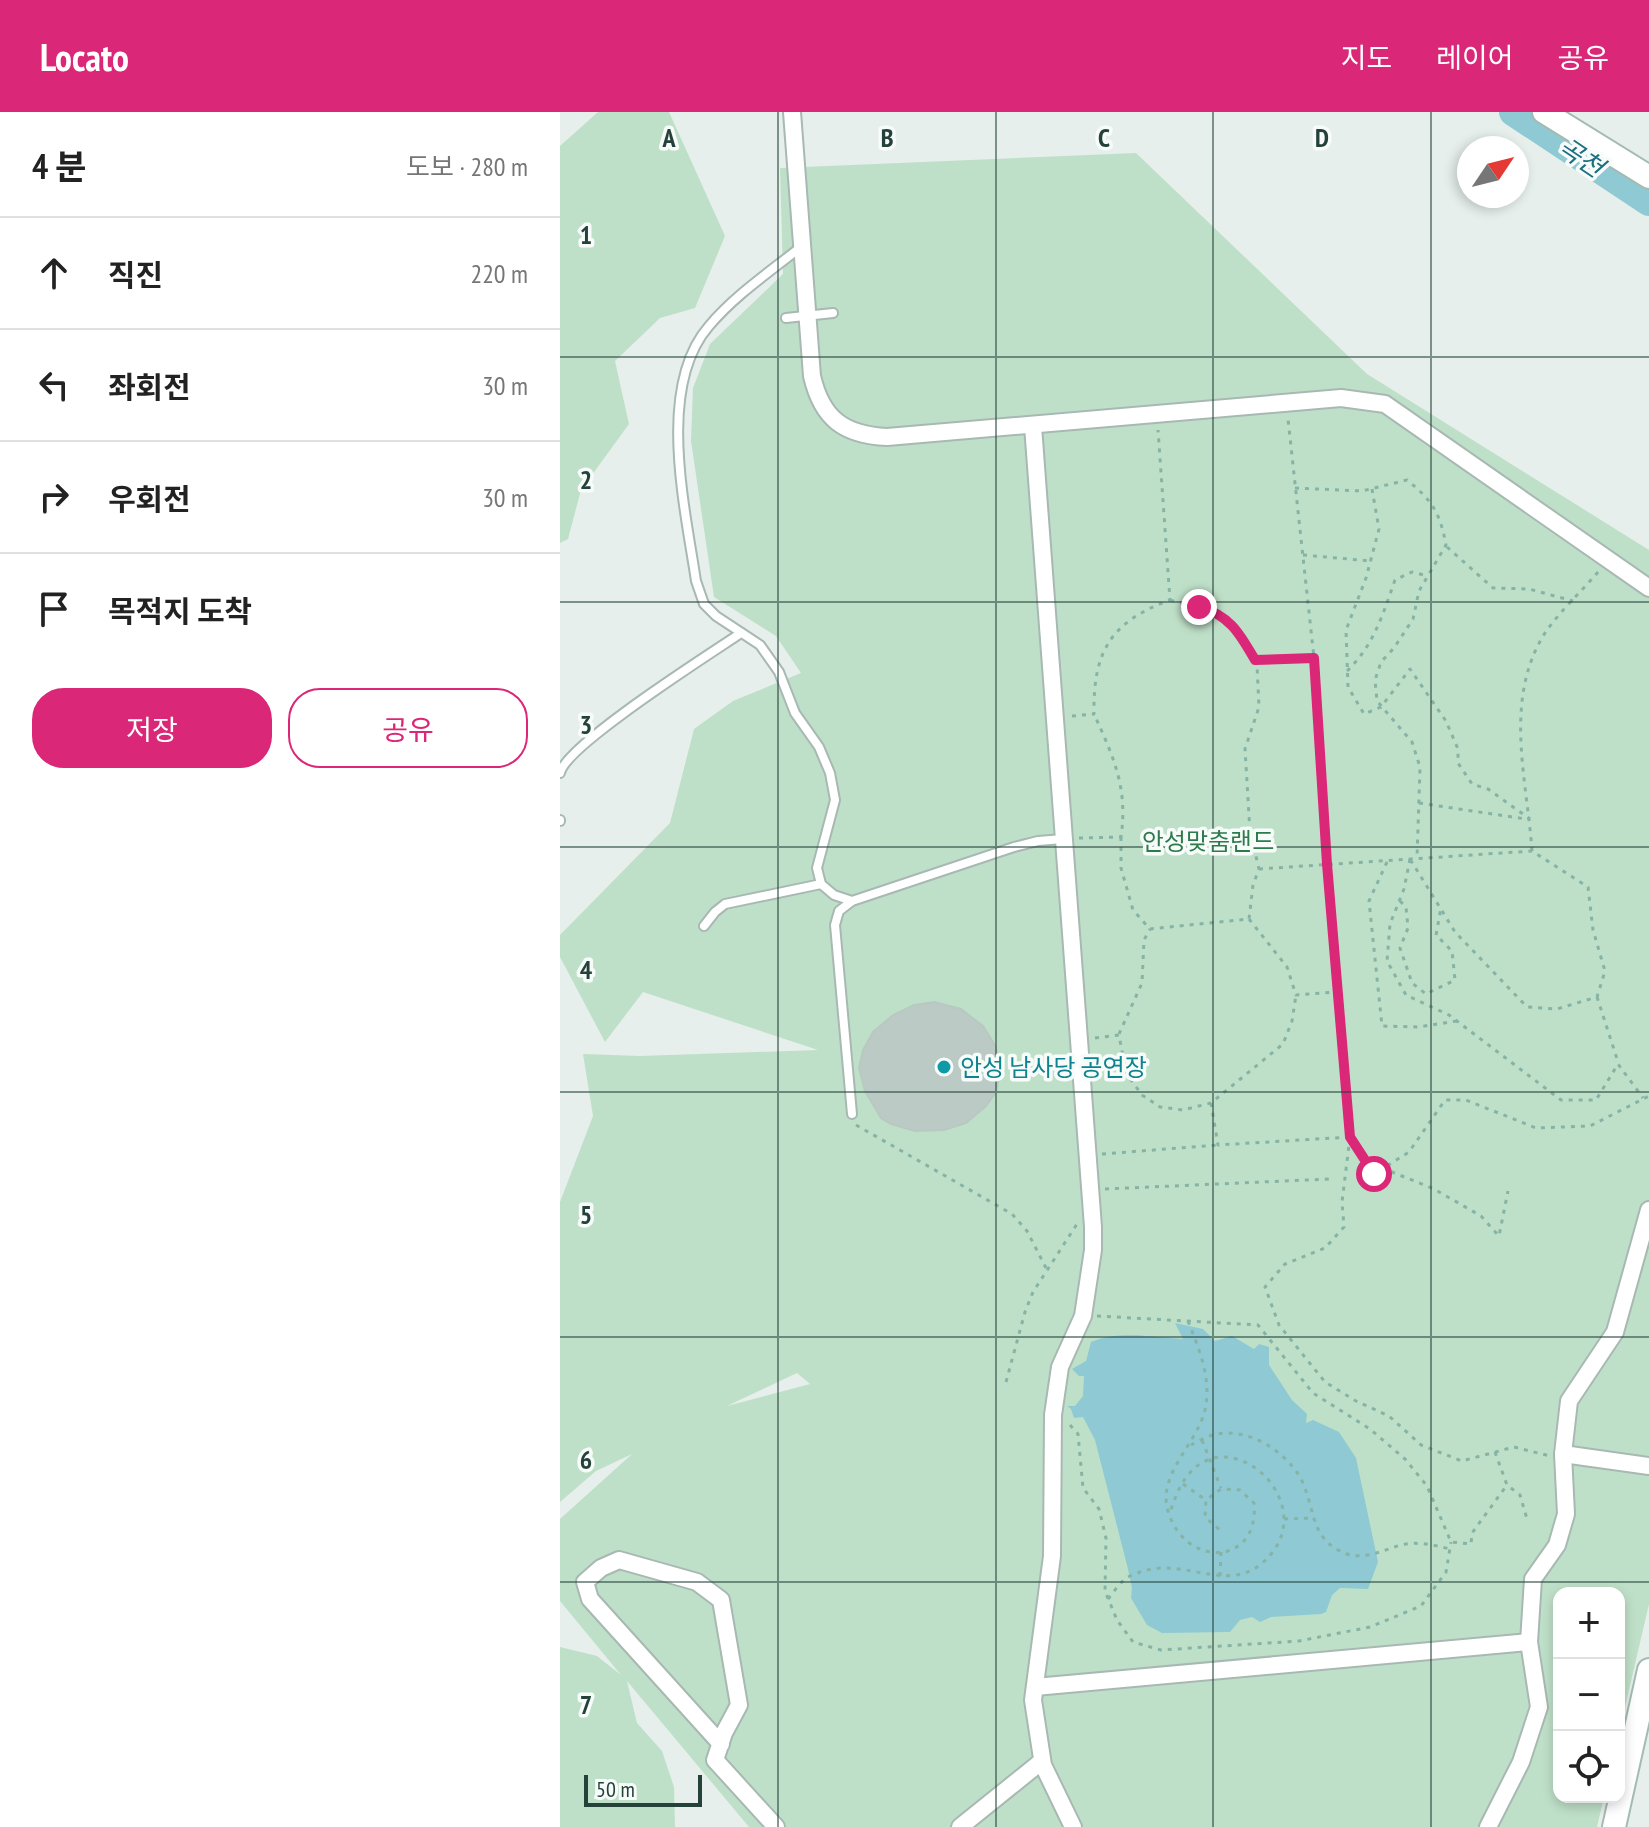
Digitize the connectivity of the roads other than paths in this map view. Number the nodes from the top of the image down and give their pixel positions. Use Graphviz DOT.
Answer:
graph roads {
  1 [pos="792,112"];
  2 [pos="1544,112"];
  3 [pos="1649,177"];
  4 [pos="803,246"];
  5 [pos="833,313"];
  6 [pos="809,316"];
  7 [pos="786,318"];
  8 [pos="1033,426"];
  9 [pos="1649,588"];
  10 [pos="741,633"];
  11 [pos="560,773"];
  12 [pos="1064,838"];
  13 [pos="821,884"];
  14 [pos="852,901"];
  15 [pos="704,926"];
  16 [pos="852,1114"];
  17 [pos="1649,1210"];
  18 [pos="1563,1457"];
  19 [pos="1649,1466"];
  20 [pos="1529,1642"];
  21 [pos="1649,1670"];
  22 [pos="1035,1687"];
  23 [pos="721,1744"];
  24 [pos="1042,1761"];
  25 [pos="776,1827"];
  26 [pos="960,1827"];
  27 [pos="1073,1827"];
  28 [pos="1488,1827"];
  29 [pos="1614,1827"];
  1 -- 4 [label="street"];
  2 -- 3 [label="street"];
  4 -- 6 [label="street"];
  4 -- 10 [label="lane"];
  5 -- 6 [label="lane"];
  6 -- 7 [label="lane"];
  6 -- 8 [label="street"];
  8 -- 9 [label="street"];
  8 -- 12 [label="street"];
  10 -- 11 [label="lane"];
  10 -- 13 [label="lane"];
  12 -- 14 [label="lane"];
  12 -- 22 [label="street"];
  13 -- 14 [label="lane"];
  13 -- 15 [label="lane"];
  14 -- 16 [label="lane"];
  17 -- 18 [label="street"];
  18 -- 19 [label="street"];
  18 -- 20 [label="street"];
  20 -- 22 [label="street"];
  20 -- 28 [label="street"];
  21 -- 29 [label="street"];
  22 -- 24 [label="street"];
  23 -- 23 [label="street"];
  23 -- 25 [label="street"];
  24 -- 26 [label="street"];
  24 -- 27 [label="street"];
}
